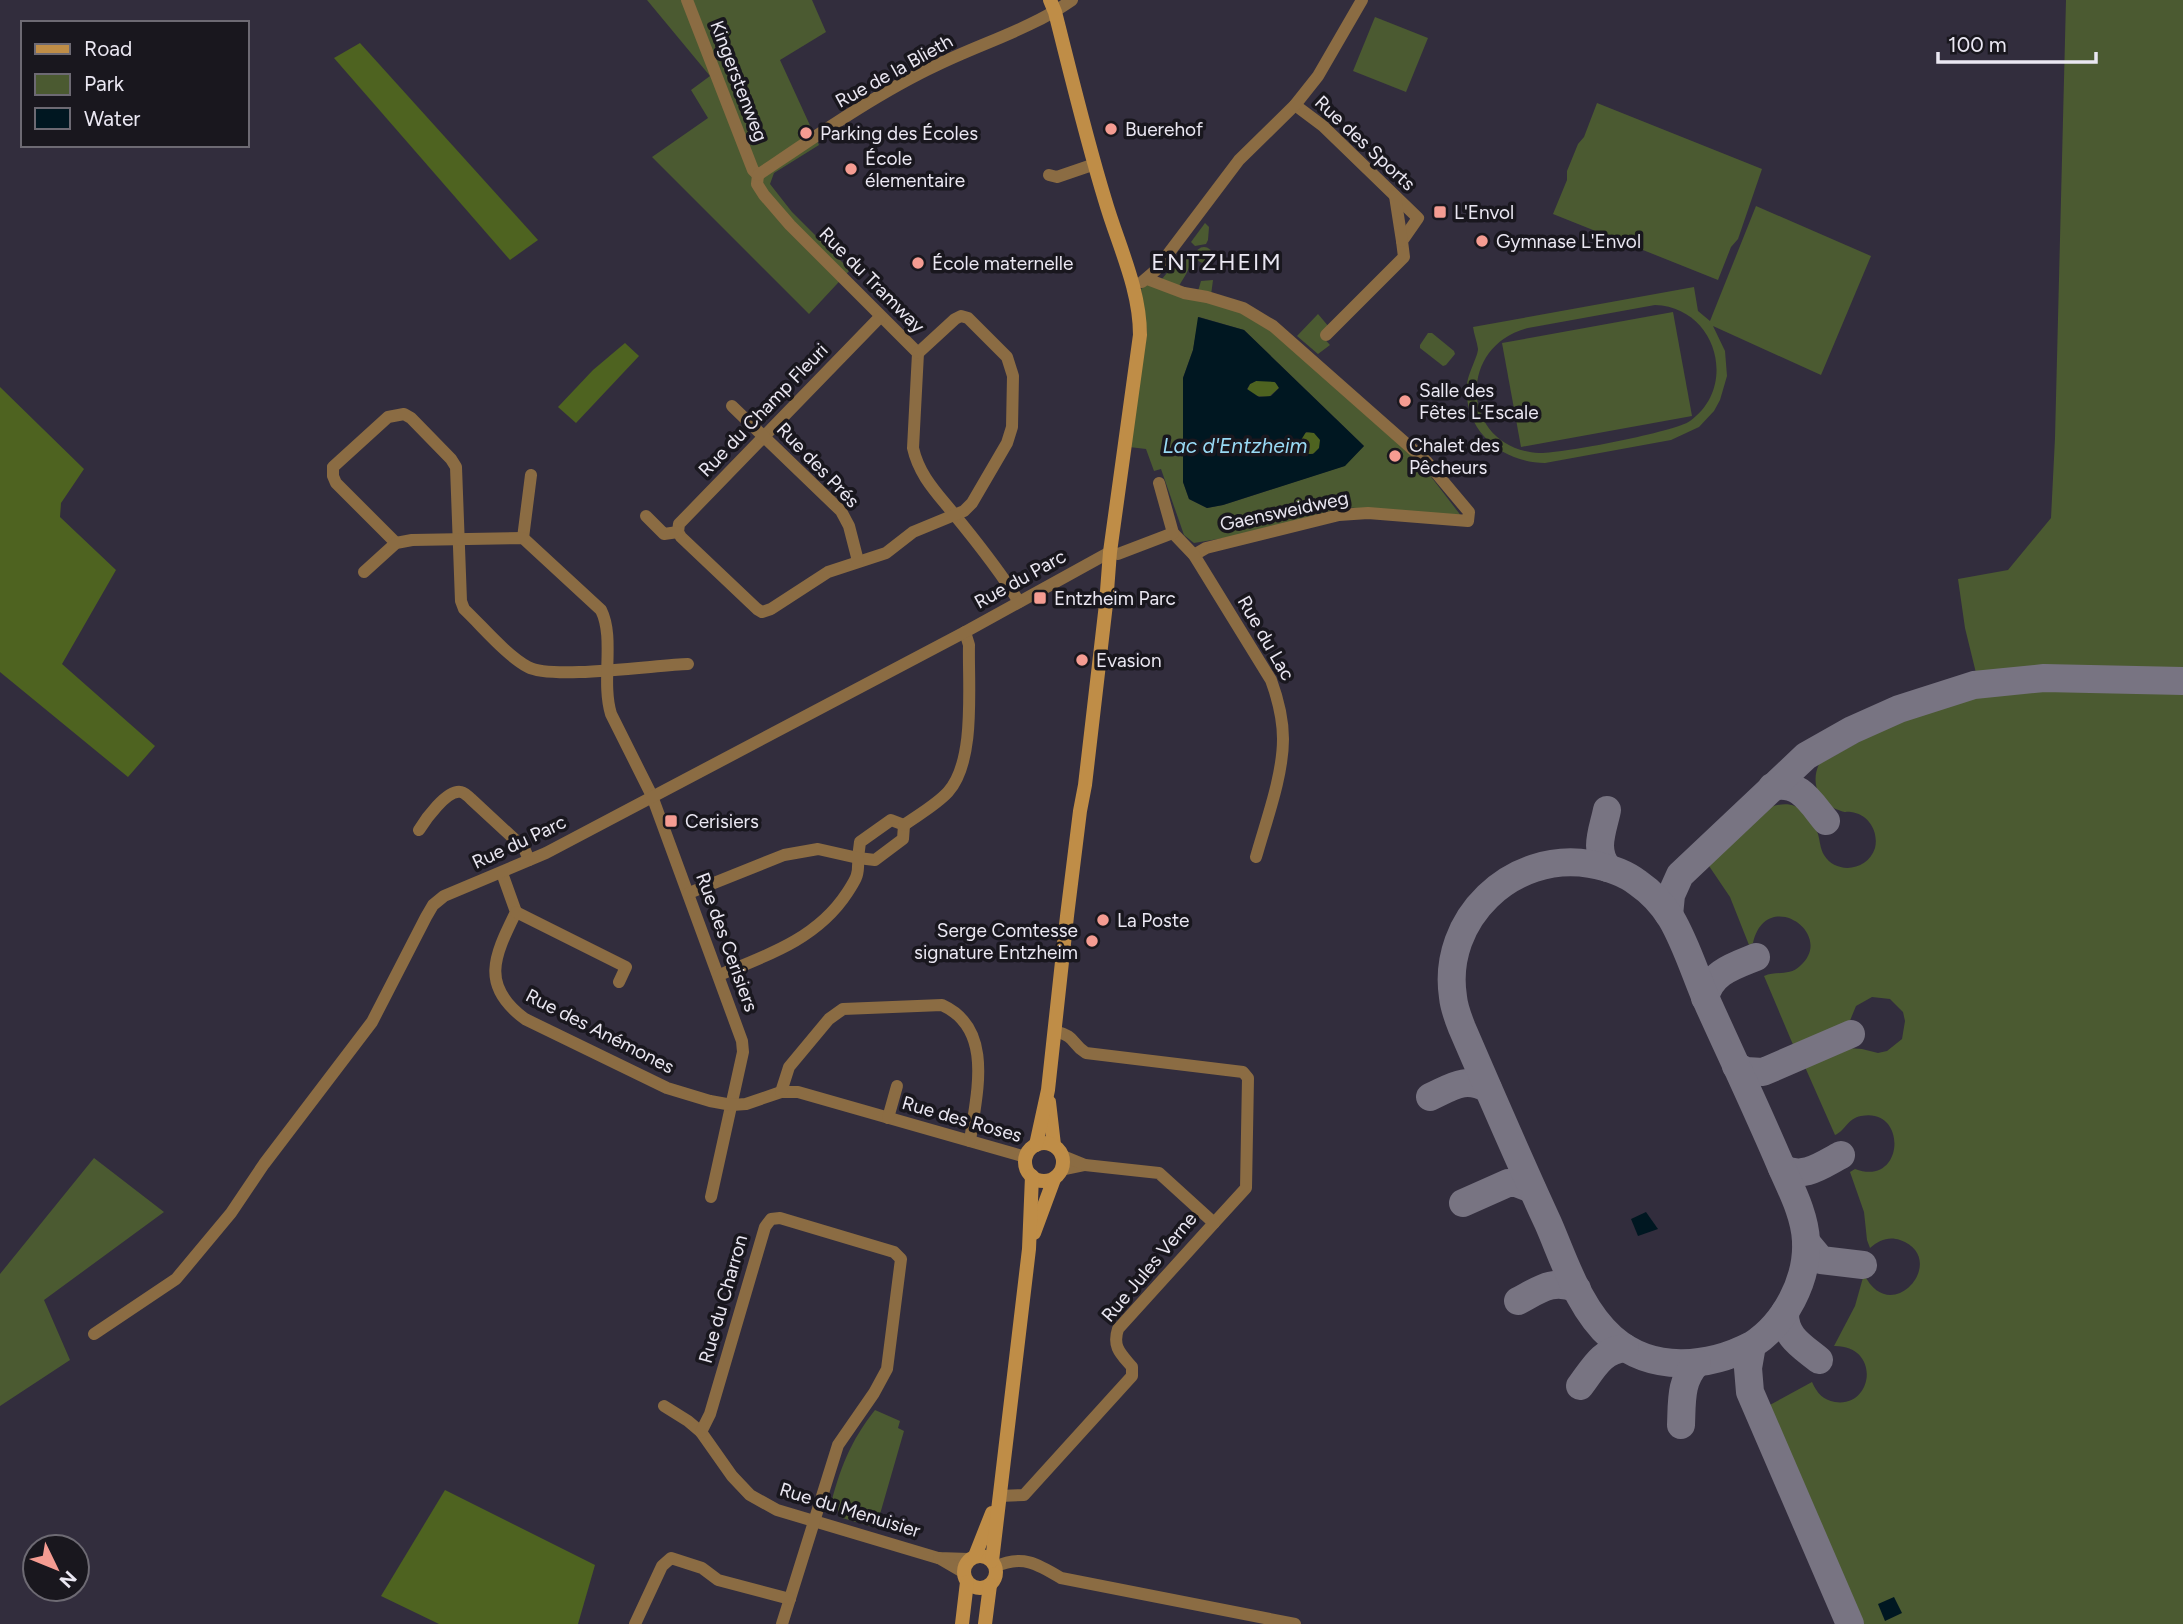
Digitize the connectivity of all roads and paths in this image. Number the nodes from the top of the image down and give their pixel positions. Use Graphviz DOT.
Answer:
graph roads {
  1 [pos="687,0"];
  2 [pos="1072,0"];
  3 [pos="1362,0"];
  4 [pos="1052,6"];
  5 [pos="1294,105"];
  6 [pos="1095,164"];
  7 [pos="758,175"];
  8 [pos="1049,175"];
  9 [pos="1395,196"];
  10 [pos="1402,241"];
  11 [pos="1140,283"];
  12 [pos="880,317"];
  13 [pos="1326,335"];
  14 [pos="918,353"];
  15 [pos="732,406"];
  16 [pos="764,437"];
  17 [pos="531,475"];
  18 [pos="1159,483"];
  19 [pos="955,515"];
  20 [pos="646,516"];
  21 [pos="678,532"];
  22 [pos="1173,533"];
  23 [pos="523,538"];
  24 [pos="460,539"];
  25 [pos="396,543"];
  26 [pos="1110,552"];
  27 [pos="1194,555"];
  28 [pos="858,561"];
  29 [pos="364,572"];
  30 [pos="1019,602"];
  31 [pos="965,632"];
  32 [pos="688,664"];
  33 [pos="606,671"];
  34 [pos="652,796"];
  35 [pos="904,825"];
  36 [pos="419,830"];
  37 [pos="1256,857"];
  38 [pos="858,858"];
  39 [pos="528,860"];
  40 [pos="502,873"];
  41 [pos="689,893"];
  42 [pos="516,912"];
  43 [pos="719,975"];
  44 [pos="619,982"];
  45 [pos="1054,1031"];
  46 [pos="897,1086"];
  47 [pos="1048,1090"];
  48 [pos="781,1091"];
  49 [pos="732,1105"];
  50 [pos="888,1118"];
  51 [pos="971,1141"];
  52 [pos="1031,1151"];
  53 [pos="1058,1163"];
  54 [pos="1032,1177"];
  55 [pos="711,1197"];
  56 [pos="1214,1223"];
  57 [pos="1028,1249"];
  58 [pos="94,1334"];
  59 [pos="664,1406"];
  60 [pos="701,1432"];
  61 [pos="999,1496"];
  62 [pos="814,1522"];
  63 [pos="994,1564"];
  64 [pos="968,1567"];
  65 [pos="990,1585"];
  66 [pos="790,1599"];
  67 [pos="635,1624"];
  68 [pos="782,1624"];
  69 [pos="962,1624"];
  70 [pos="985,1624"];
  71 [pos="1295,1624"];
  1 -- 7 [label="street, Kingerstenweg"];
  2 -- 4 [label="street, Rue de la Blieth"];
  3 -- 5 [label="street"];
  4 -- 6 [label="main road"];
  4 -- 7 [label="street, Rue de la Blieth"];
  5 -- 9 [label="street, Rue des Sports"];
  5 -- 11 [label="street"];
  6 -- 8 [label="street"];
  6 -- 11 [label="main road"];
  7 -- 12 [label="street, Rue du Tramway"];
  9 -- 10 [label="street"];
  9 -- 10 [label="street, Rue des Sports"];
  10 -- 13 [label="street, Rue des Sports"];
  11 -- 26 [label="main road"];
  11 -- 27 [label="street, Gaensweidweg"];
  12 -- 14 [label="street, Rue du Tramway"];
  12 -- 16 [label="street, Rue du Champ Fleuri"];
  14 -- 19 [label="street, Rue du Tramway"];
  14 -- 19 [label="street"];
  15 -- 16 [label="street, Rue des Prés"];
  16 -- 21 [label="street, Rue du Champ Fleuri"];
  16 -- 28 [label="street, Rue des Prés"];
  17 -- 23 [label="street"];
  18 -- 22 [label="street, Rue du Lac"];
  19 -- 28 [label="street"];
  19 -- 30 [label="street, Rue du Tramway"];
  20 -- 21 [label="street"];
  21 -- 28 [label="street"];
  22 -- 26 [label="street"];
  22 -- 27 [label="street, Rue du Lac"];
  23 -- 24 [label="street"];
  23 -- 33 [label="street, Rue des Cerisiers"];
  24 -- 25 [label="street"];
  24 -- 25 [label="street"];
  24 -- 33 [label="street"];
  25 -- 29 [label="street"];
  26 -- 30 [label="street, Rue du Parc"];
  26 -- 45 [label="main road"];
  27 -- 37 [label="street, Rue du Lac"];
  30 -- 31 [label="street, Rue du Parc"];
  31 -- 34 [label="street, Rue du Parc"];
  31 -- 35 [label="street"];
  32 -- 33 [label="street"];
  33 -- 34 [label="street, Rue des Cerisiers"];
  34 -- 39 [label="street, Rue du Parc"];
  34 -- 41 [label="street, Rue des Cerisiers"];
  35 -- 38 [label="street"];
  35 -- 38 [label="street"];
  36 -- 39 [label="street"];
  38 -- 41 [label="street"];
  38 -- 43 [label="street"];
  39 -- 40 [label="street, Rue du Parc"];
  40 -- 42 [label="street"];
  40 -- 58 [label="street, Rue du Parc"];
  41 -- 43 [label="street, Rue des Cerisiers"];
  42 -- 44 [label="street"];
  42 -- 49 [label="street, Rue des Anémones"];
  43 -- 49 [label="street, Rue des Cerisiers"];
  45 -- 47 [label="main road"];
  45 -- 56 [label="street"];
  46 -- 50 [label="street, Rue des Roses"];
  47 -- 52 [label="main road"];
  47 -- 53 [label="main road"];
  48 -- 49 [label="street"];
  48 -- 50 [label="street, Rue des Roses"];
  48 -- 51 [label="street"];
  49 -- 55 [label="street, Rue des Cerisiers"];
  50 -- 51 [label="street, Rue des Roses"];
  51 -- 52 [label="street, Rue des Roses"];
  52 -- 53 [label="main road"];
  52 -- 54 [label="main road"];
  53 -- 54 [label="main road"];
  53 -- 56 [label="street, Rue Jules Verne"];
  53 -- 57 [label="main road"];
  54 -- 57 [label="main road"];
  56 -- 61 [label="street, Rue Jules Verne"];
  57 -- 61 [label="main road"];
  59 -- 60 [label="street, Rue du Menuisier"];
  60 -- 62 [label="street, Rue du Menuisier"];
  60 -- 62 [label="street, Rue du Charron"];
  61 -- 63 [label="main road"];
  61 -- 64 [label="main road"];
  62 -- 64 [label="street, Rue du Menuisier"];
  62 -- 66 [label="street"];
  63 -- 64 [label="main road"];
  63 -- 65 [label="main road"];
  63 -- 71 [label="street"];
  64 -- 65 [label="main road"];
  64 -- 69 [label="main road"];
  65 -- 70 [label="main road"];
  66 -- 67 [label="street"];
  66 -- 68 [label="street"];
}
